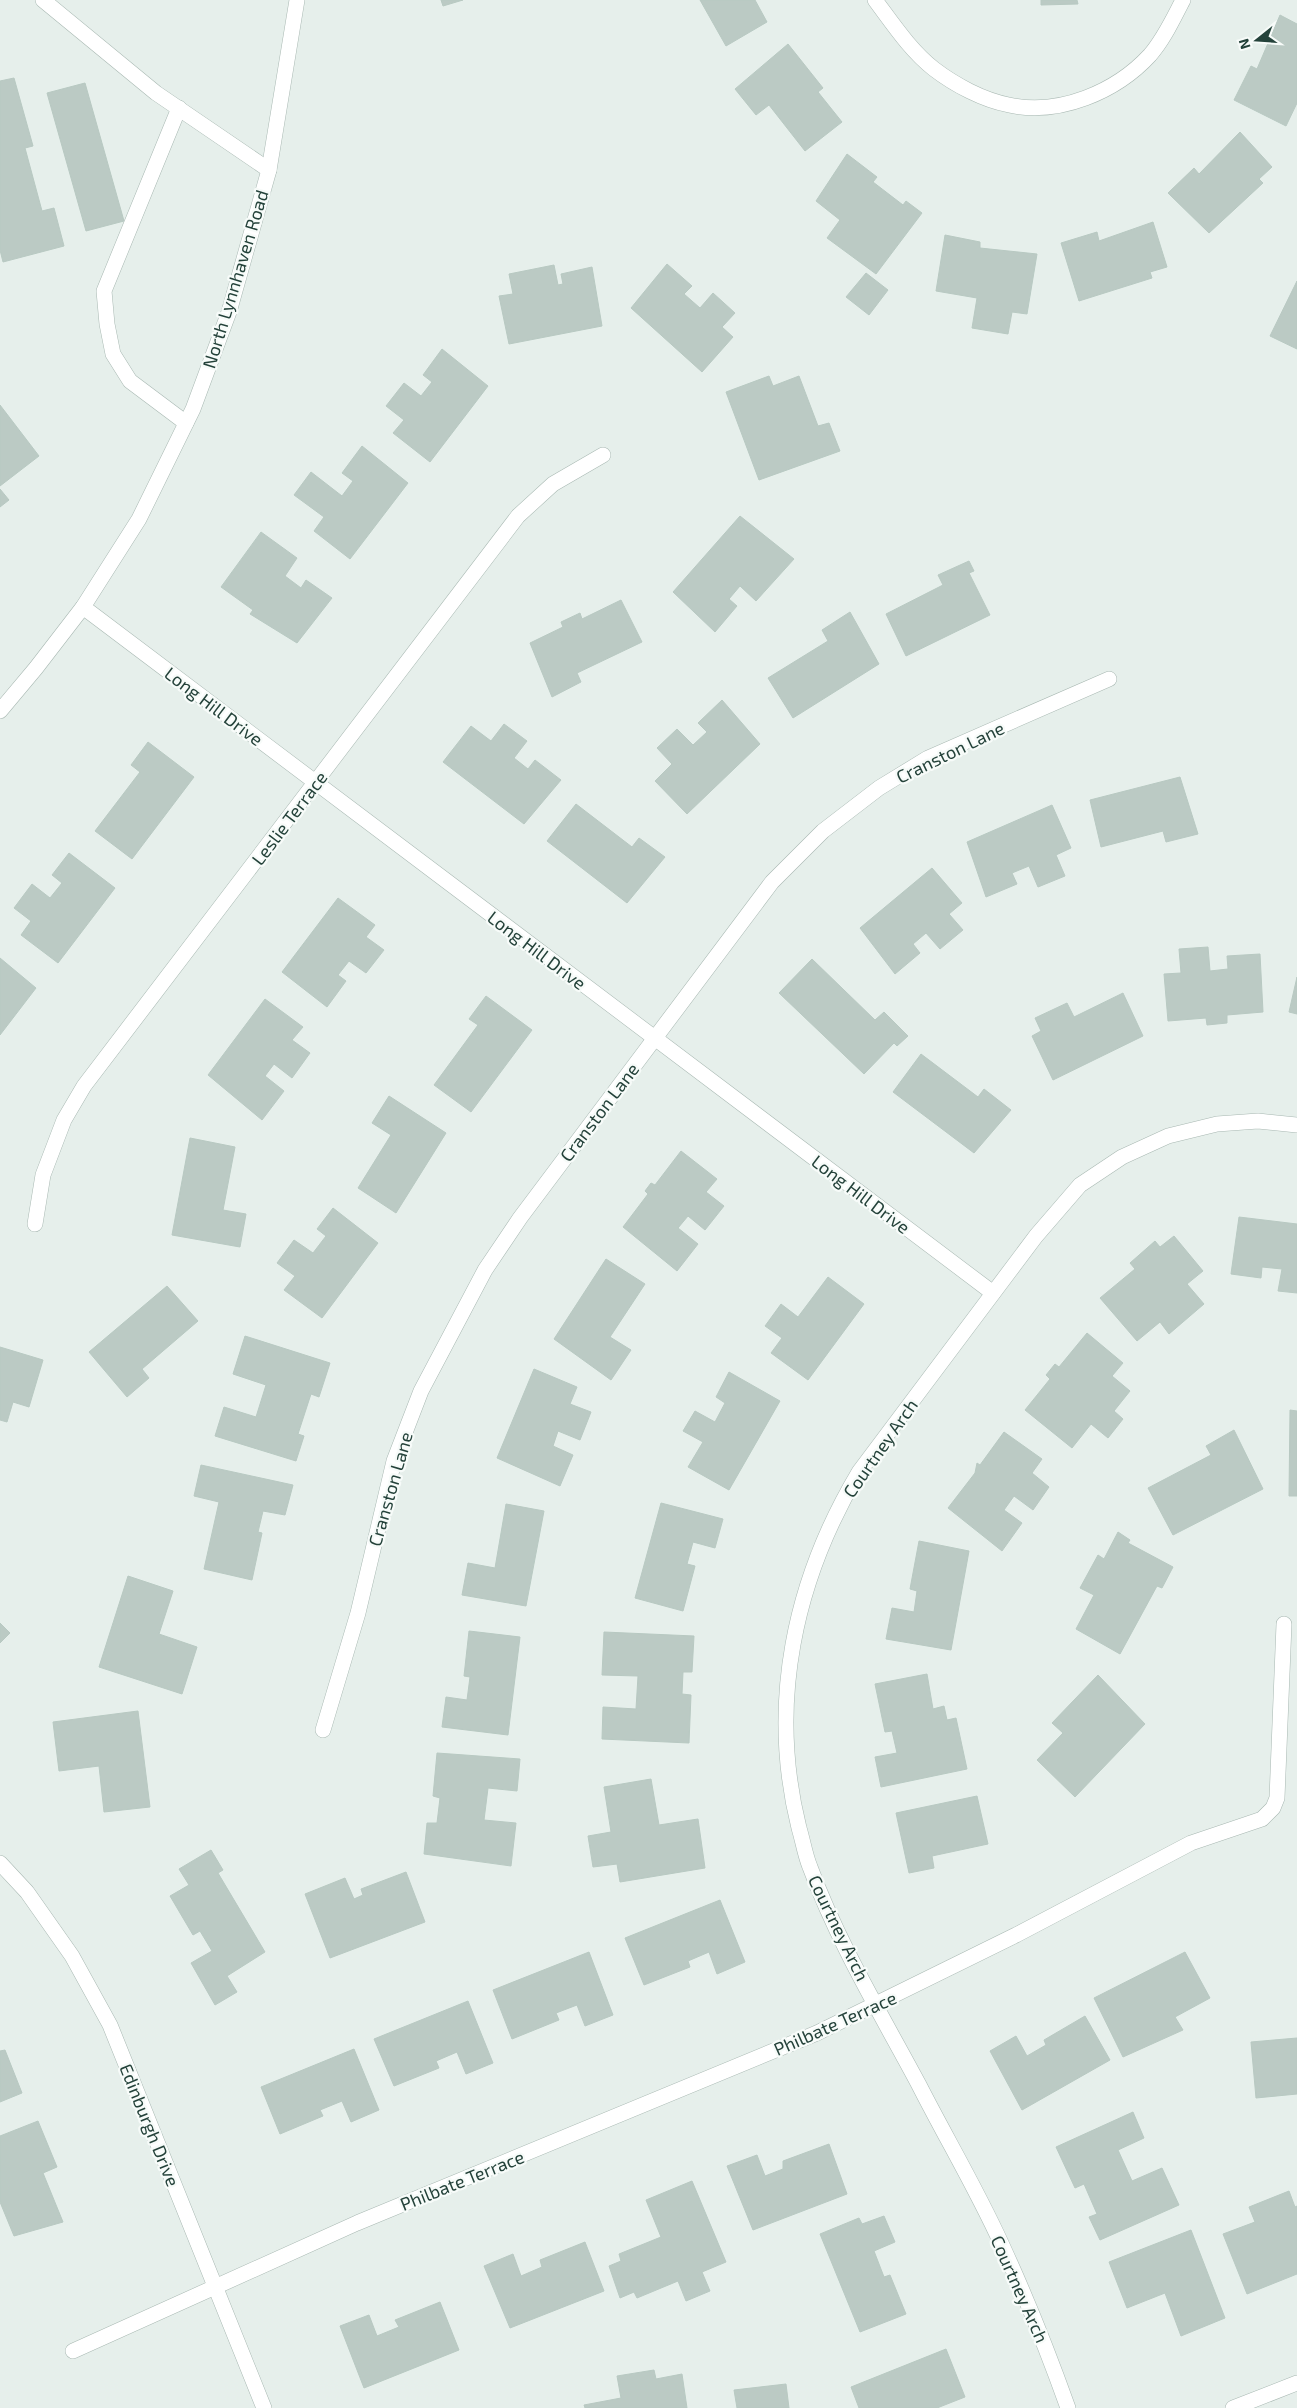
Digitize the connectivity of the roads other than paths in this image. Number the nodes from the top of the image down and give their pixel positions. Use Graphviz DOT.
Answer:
graph roads {
  1 [pos="43,0"];
  2 [pos="297,0"];
  3 [pos="875,0"];
  4 [pos="1183,0"];
  5 [pos="179,108"];
  6 [pos="269,170"];
  7 [pos="186,423"];
  8 [pos="603,455"];
  9 [pos="83,607"];
  10 [pos="1109,679"];
  11 [pos="0,711"];
  12 [pos="316,783"];
  13 [pos="655,1039"];
  14 [pos="1297,1125"];
  15 [pos="35,1224"];
  16 [pos="993,1292"];
  17 [pos="1284,1624"];
  18 [pos="322,1730"];
  19 [pos="0,1864"];
  20 [pos="877,2005"];
  21 [pos="215,2287"];
  22 [pos="73,2351"];
  23 [pos="1297,2383"];
  24 [pos="264,2408"];
  25 [pos="1068,2408"];
  26 [pos="1234,2408"];
  1 -- 5 [label="street"];
  2 -- 6 [label="street, North Lynnhaven Road"];
  3 -- 4 [label="street"];
  5 -- 6 [label="street"];
  5 -- 7 [label="street"];
  6 -- 7 [label="street, North Lynnhaven Road"];
  7 -- 9 [label="street, North Lynnhaven Road"];
  8 -- 12 [label="street, Leslie Terrace"];
  9 -- 11 [label="street, North Lynnhaven Road"];
  9 -- 12 [label="street, Long Hill Drive"];
  10 -- 13 [label="street, Cranston Lane"];
  12 -- 13 [label="street, Long Hill Drive"];
  12 -- 15 [label="street, Leslie Terrace"];
  13 -- 16 [label="street, Long Hill Drive"];
  13 -- 18 [label="street, Cranston Lane"];
  14 -- 16 [label="street, Courtney Arch"];
  16 -- 20 [label="street, Courtney Arch"];
  17 -- 20 [label="street, Philbate Terrace"];
  19 -- 21 [label="street, Edinburgh Drive"];
  20 -- 21 [label="street, Philbate Terrace"];
  20 -- 25 [label="street, Courtney Arch"];
  21 -- 22 [label="street, Philbate Terrace"];
  21 -- 24 [label="street, Edinburgh Drive"];
  23 -- 26 [label="street"];
}
